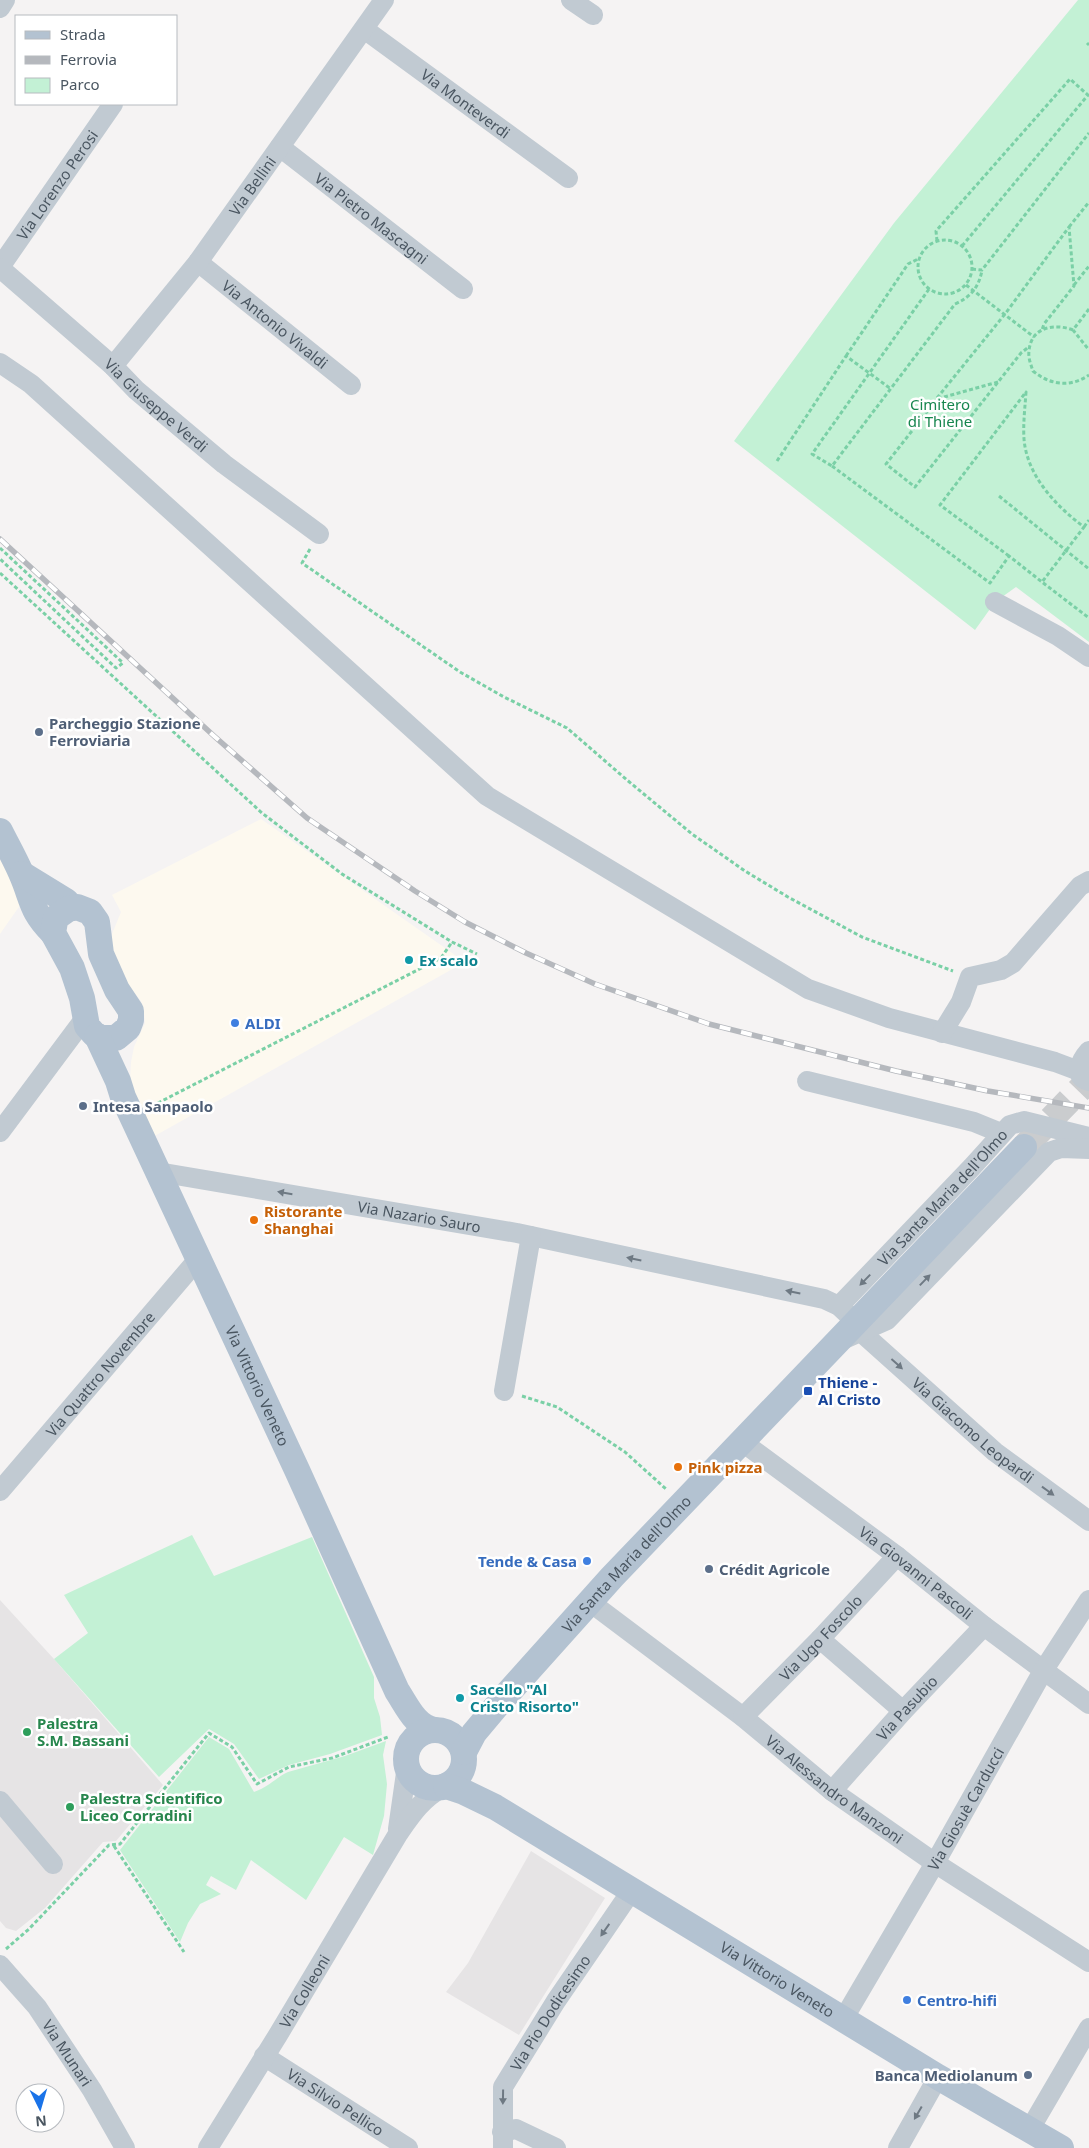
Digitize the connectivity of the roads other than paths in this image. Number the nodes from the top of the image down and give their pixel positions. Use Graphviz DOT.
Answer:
graph roads {
  1 [pos="5,0"];
  2 [pos="384,0"];
  3 [pos="571,0"];
  4 [pos="0,8"];
  5 [pos="593,15"];
  6 [pos="364,29"];
  7 [pos="112,105"];
  8 [pos="280,147"];
  9 [pos="568,178"];
  10 [pos="198,262"];
  11 [pos="0,268"];
  12 [pos="463,289"];
  13 [pos="0,363"];
  14 [pos="113,366"];
  15 [pos="351,385"];
  16 [pos="319,534"];
  17 [pos="995,602"];
  18 [pos="1089,657"];
  19 [pos="0,831"];
  20 [pos="22,874"];
  21 [pos="1089,881"];
  22 [pos="72,908"];
  23 [pos="53,933"];
  24 [pos="128,1028"];
  25 [pos="92,1030"];
  26 [pos="942,1033"];
  27 [pos="1089,1051"];
  28 [pos="1084,1076"];
  29 [pos="807,1081"];
  30 [pos="118,1082"];
  31 [pos="1041,1124"];
  32 [pos="0,1132"];
  33 [pos="1001,1133"];
  34 [pos="1089,1137"];
  35 [pos="1036,1149"];
  36 [pos="1089,1149"];
  37 [pos="158,1172"];
  38 [pos="531,1236"];
  39 [pos="199,1258"];
  40 [pos="852,1320"];
  41 [pos="504,1391"];
  42 [pos="741,1441"];
  43 [pos="4,1478"];
  44 [pos="1089,1521"];
  45 [pos="897,1556"];
  46 [pos="1089,1600"];
  47 [pos="590,1602"];
  48 [pos="984,1626"];
  49 [pos="820,1640"];
  50 [pos="1044,1671"];
  51 [pos="397,1691"];
  52 [pos="500,1702"];
  53 [pos="1089,1704"];
  54 [pos="903,1711"];
  55 [pos="743,1717"];
  56 [pos="438,1730"];
  57 [pos="402,1749"];
  58 [pos="464,1754"];
  59 [pos="444,1787"];
  60 [pos="832,1791"];
  61 [pos="0,1802"];
  62 [pos="495,1807"];
  63 [pos="398,1834"];
  64 [pos="935,1863"];
  65 [pos="53,1864"];
  66 [pos="632,1890"];
  67 [pos="1089,1962"];
  68 [pos="0,1965"];
  69 [pos="844,2018"];
  70 [pos="1089,2028"];
  71 [pos="264,2056"];
  72 [pos="938,2077"];
  73 [pos="1030,2130"];
  74 [pos="503,2140"];
  75 [pos="125,2148"];
  76 [pos="208,2148"];
  77 [pos="408,2148"];
  78 [pos="556,2148"];
  79 [pos="898,2148"];
  80 [pos="1061,2148"];
  1 -- 4 [label="street"];
  2 -- 6 [label="street, Via Bellini"];
  3 -- 5 [label="street"];
  6 -- 8 [label="street, Via Bellini"];
  6 -- 9 [label="street, Via Monteverdi"];
  7 -- 11 [label="street, Via Lorenzo Perosi"];
  8 -- 10 [label="street, Via Bellini"];
  8 -- 12 [label="street, Via Pietro Mascagni"];
  10 -- 14 [label="street, Via Bellini"];
  10 -- 15 [label="street, Via Antonio Vivaldi"];
  11 -- 14 [label="street, Via Giuseppe Verdi"];
  13 -- 26 [label="street"];
  14 -- 16 [label="street, Via Giuseppe Verdi"];
  17 -- 18 [label="street"];
  19 -- 20 [label="main road, Via Vittorio Veneto"];
  20 -- 22 [label="main road"];
  20 -- 23 [label="main road, Via Vittorio Veneto"];
  21 -- 26 [label="street"];
  22 -- 23 [label="main road"];
  22 -- 24 [label="main road"];
  23 -- 25 [label="main road, Via Vittorio Veneto"];
  24 -- 25 [label="main road"];
  24 -- 30 [label="main road"];
  25 -- 30 [label="main road, Via Vittorio Veneto"];
  25 -- 32 [label="street"];
  26 -- 28 [label="street"];
  27 -- 28 [label="street"];
  29 -- 33 [label="street"];
  30 -- 37 [label="main road, Via Vittorio Veneto"];
  31 -- 33 [label="street, Via Santa Maria dell'Olmo"];
  31 -- 34 [label="street, Via Santa Maria dell'Olmo"];
  31 -- 35 [label="street"];
  33 -- 40 [label="street, Via Santa Maria dell'Olmo, one-way"];
  35 -- 36 [label="street"];
  35 -- 40 [label="main road, Via Santa Maria dell'Olmo"];
  38 -- 37 [label="street, Via Nazario Sauro, one-way"];
  37 -- 39 [label="main road, Via Vittorio Veneto"];
  40 -- 38 [label="street, Via Nazario Sauro, one-way"];
  38 -- 41 [label="street"];
  39 -- 43 [label="street, Via Quattro Novembre"];
  39 -- 51 [label="main road, Via Vittorio Veneto"];
  40 -- 42 [label="main road, Via Santa Maria dell'Olmo"];
  40 -- 44 [label="street, Via Giacomo Leopardi, one-way"];
  42 -- 45 [label="street, Via Giovanni Pascoli"];
  42 -- 47 [label="main road, Via Santa Maria dell'Olmo"];
  45 -- 48 [label="street, Via Giovanni Pascoli"];
  45 -- 49 [label="street, Via Ugo Foscolo"];
  46 -- 50 [label="street, Via Giosuè Carducci"];
  47 -- 52 [label="main road, Via Santa Maria dell'Olmo"];
  47 -- 55 [label="street, Via Alessandro Manzoni"];
  48 -- 50 [label="street, Via Giovanni Pascoli"];
  48 -- 54 [label="street, Via Pasubio"];
  49 -- 54 [label="street"];
  49 -- 55 [label="street, Via Ugo Foscolo"];
  50 -- 53 [label="street, Via Giovanni Pascoli"];
  50 -- 64 [label="street, Via Giosuè Carducci"];
  51 -- 56 [label="main road, Via Vittorio Veneto"];
  51 -- 57 [label="main road, Via Vittorio Veneto"];
  52 -- 56 [label="main road, Via Santa Maria dell'Olmo"];
  52 -- 58 [label="main road, Via Santa Maria dell'Olmo"];
  54 -- 60 [label="street, Via Pasubio"];
  55 -- 60 [label="street, Via Alessandro Manzoni"];
  56 -- 57 [label="main road"];
  56 -- 58 [label="main road"];
  57 -- 59 [label="main road"];
  57 -- 63 [label="street, Via Colleoni"];
  58 -- 59 [label="main road"];
  58 -- 62 [label="main road, Via Vittorio Veneto"];
  59 -- 62 [label="main road, Via Vittorio Veneto"];
  59 -- 63 [label="street, Via Colleoni"];
  60 -- 64 [label="street, Via Alessandro Manzoni"];
  61 -- 65 [label="street"];
  62 -- 66 [label="main road, Via Vittorio Veneto"];
  63 -- 71 [label="street, Via Colleoni"];
  64 -- 67 [label="street, Via Alessandro Manzoni"];
  64 -- 69 [label="street, Via Giosuè Carducci"];
  66 -- 69 [label="main road, Via Vittorio Veneto"];
  66 -- 74 [label="street, Via Pio Dodicesimo, one-way"];
  68 -- 75 [label="street, Via Munari"];
  69 -- 72 [label="main road, Via Vittorio Veneto"];
  70 -- 73 [label="street"];
  71 -- 76 [label="street, Via Colleoni"];
  71 -- 77 [label="street, Via Silvio Pellico"];
  72 -- 73 [label="main road, Via Vittorio Veneto"];
  72 -- 79 [label="street, one-way"];
  73 -- 80 [label="main road, Via Vittorio Veneto"];
  74 -- 78 [label="street"];
}
